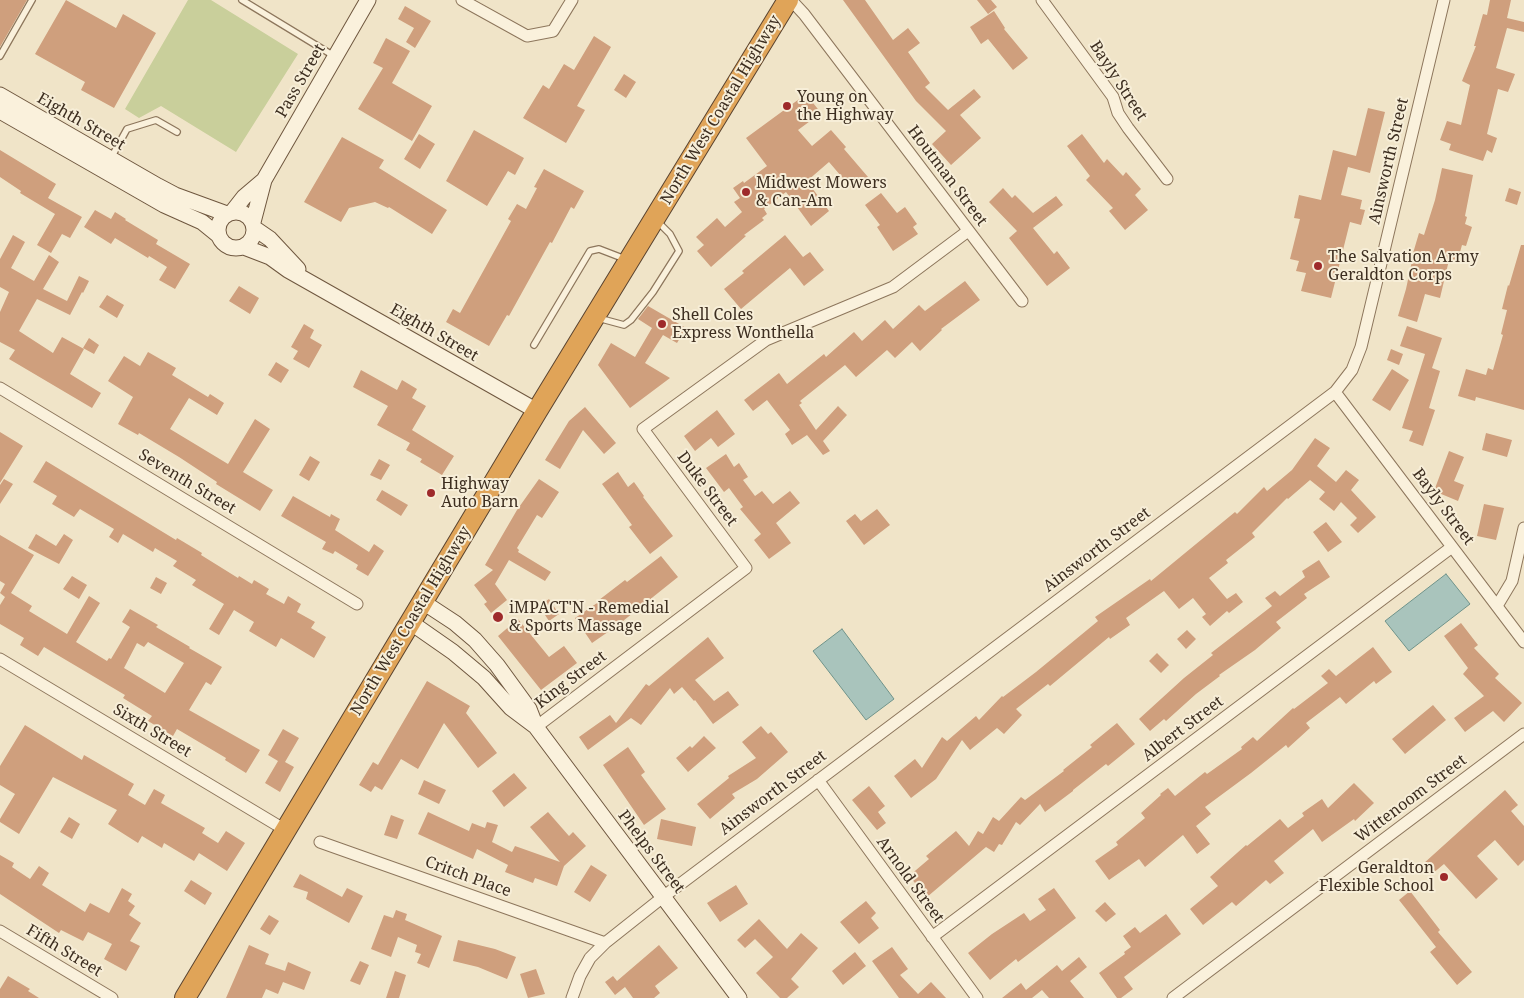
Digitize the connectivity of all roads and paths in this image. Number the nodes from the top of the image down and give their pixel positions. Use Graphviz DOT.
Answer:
graph roads {
  1 [pos="32,0"];
  2 [pos="242,0"];
  3 [pos="368,0"];
  4 [pos="462,0"];
  5 [pos="572,0"];
  6 [pos="776,0"];
  7 [pos="789,0"];
  8 [pos="1042,0"];
  9 [pos="1444,0"];
  10 [pos="0,56"];
  11 [pos="336,57"];
  12 [pos="0,95"];
  13 [pos="0,111"];
  14 [pos="177,132"];
  15 [pos="108,165"];
  16 [pos="1167,179"];
  17 [pos="264,180"];
  18 [pos="230,213"];
  19 [pos="654,219"];
  20 [pos="254,225"];
  21 [pos="968,231"];
  22 [pos="218,235"];
  23 [pos="244,247"];
  24 [pos="629,261"];
  25 [pos="313,284"];
  26 [pos="1022,301"];
  27 [pos="594,317"];
  28 [pos="534,345"];
  29 [pos="0,388"];
  30 [pos="1335,392"];
  31 [pos="537,411"];
  32 [pos="1524,528"];
  33 [pos="1452,547"];
  34 [pos="746,568"];
  35 [pos="423,602"];
  36 [pos="357,604"];
  37 [pos="1497,606"];
  38 [pos="410,622"];
  39 [pos="1524,642"];
  40 [pos="0,659"];
  41 [pos="536,727"];
  42 [pos="1524,734"];
  43 [pos="818,780"];
  44 [pos="287,831"];
  45 [pos="320,842"];
  46 [pos="663,897"];
  47 [pos="0,931"];
  48 [pos="932,937"];
  49 [pos="605,943"];
  50 [pos="112,998"];
  51 [pos="186,998"];
  52 [pos="572,998"];
  53 [pos="739,998"];
  54 [pos="977,998"];
  55 [pos="1173,998"];
  1 -- 10 [label="lane"];
  2 -- 11 [label="lane"];
  3 -- 11 [label="street, Pass Street"];
  4 -- 5 [label="street"];
  6 -- 19 [label="highway, North West Coastal Highway"];
  7 -- 19 [label="highway, North West Coastal Highway"];
  7 -- 21 [label="street, Houtman Street"];
  8 -- 16 [label="street, Bayly Street"];
  9 -- 30 [label="street, Ainsworth Street"];
  11 -- 17 [label="street, Pass Street"];
  12 -- 15 [label="street, Eighth Street"];
  13 -- 15 [label="street, Eighth Street"];
  14 -- 15 [label="lane"];
  15 -- 18 [label="street, Eighth Street"];
  15 -- 22 [label="street, Eighth Street"];
  17 -- 18 [label="street, Pass Street"];
  17 -- 20 [label="street, Pass Street"];
  18 -- 20 [label="street"];
  18 -- 22 [label="street"];
  19 -- 24 [label="highway, North West Coastal Highway"];
  19 -- 27 [label="lane"];
  20 -- 23 [label="street"];
  20 -- 25 [label="street, Eighth Street"];
  21 -- 26 [label="street, Houtman Street"];
  21 -- 34 [label="street, Duke Street"];
  22 -- 23 [label="street"];
  23 -- 25 [label="street, Eighth Street"];
  24 -- 27 [label="highway, North West Coastal Highway"];
  24 -- 28 [label="lane"];
  25 -- 31 [label="street, Eighth Street"];
  27 -- 31 [label="highway, North West Coastal Highway"];
  29 -- 36 [label="street, Seventh Street"];
  30 -- 33 [label="street, Bayly Street"];
  30 -- 43 [label="street, Ainsworth Street"];
  31 -- 35 [label="highway, North West Coastal Highway"];
  32 -- 37 [label="street"];
  33 -- 37 [label="street, Bayly Street"];
  33 -- 48 [label="street, Albert Street"];
  34 -- 41 [label="street, King Street"];
  35 -- 38 [label="highway, North West Coastal Highway"];
  35 -- 41 [label="street, Phelps Street"];
  37 -- 39 [label="street, Bayly Street"];
  38 -- 41 [label="street, Phelps Street"];
  38 -- 44 [label="highway, North West Coastal Highway"];
  40 -- 44 [label="street, Sixth Street"];
  41 -- 46 [label="street, Phelps Street"];
  42 -- 55 [label="street, Wittenoom Street"];
  43 -- 46 [label="street, Ainsworth Street"];
  43 -- 48 [label="street, Arnold Street"];
  44 -- 51 [label="highway, North West Coastal Highway"];
  45 -- 49 [label="street, Critch Place"];
  46 -- 49 [label="street, Ainsworth Street"];
  46 -- 53 [label="street, Phelps Street"];
  47 -- 50 [label="street, Fifth Street"];
  48 -- 54 [label="street, Arnold Street"];
  49 -- 52 [label="street, Ainsworth Street"];
}
